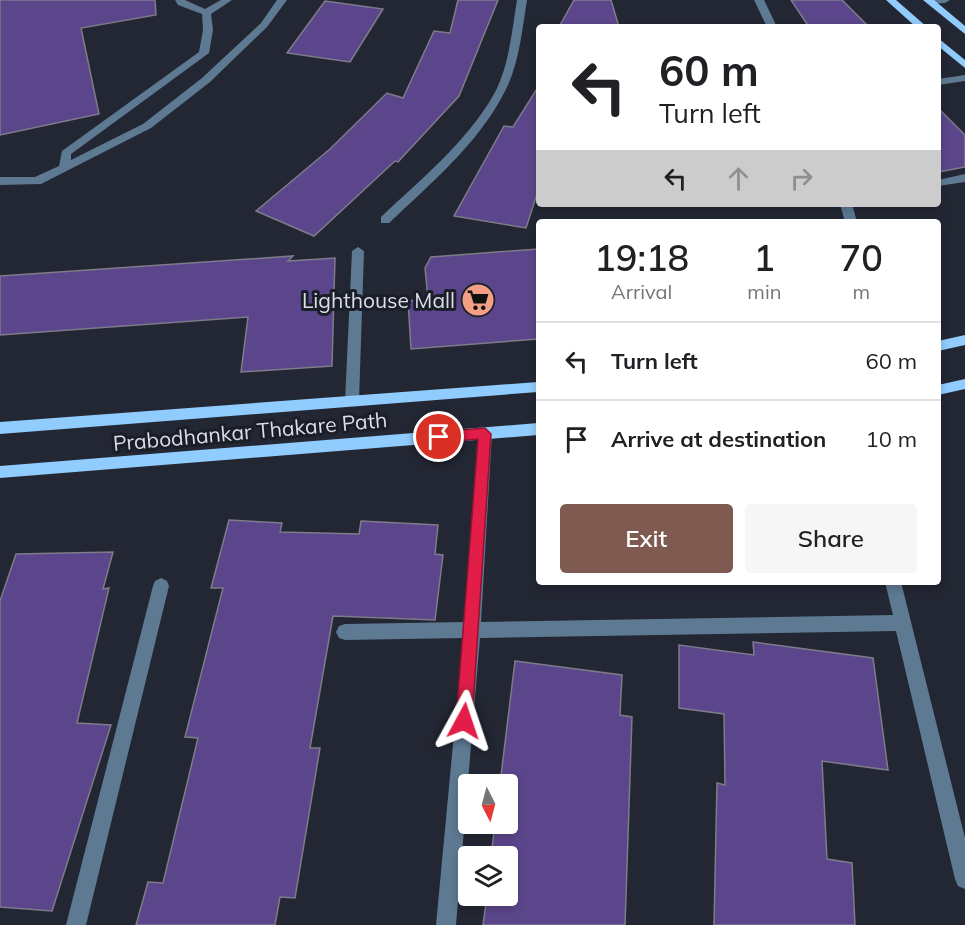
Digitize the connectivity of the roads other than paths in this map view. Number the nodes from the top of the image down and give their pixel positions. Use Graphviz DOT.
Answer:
graph roads {
  1 [pos="180,0"];
  2 [pos="227,0"];
  3 [pos="282,0"];
  4 [pos="522,0"];
  5 [pos="759,0"];
  6 [pos="891,0"];
  7 [pos="929,0"];
  8 [pos="945,0"];
  9 [pos="206,13"];
  10 [pos="771,24"];
  11 [pos="919,24"];
  12 [pos="965,31"];
  13 [pos="941,43"];
  14 [pos="965,65"];
  15 [pos="965,78"];
  16 [pos="941,82"];
  17 [pos="64,167"];
  18 [pos="965,178"];
  19 [pos="0,181"];
  20 [pos="941,182"];
  21 [pos="385,220"];
  22 [pos="358,251"];
  23 [pos="965,340"];
  24 [pos="941,345"];
  25 [pos="965,384"];
  26 [pos="536,387"];
  27 [pos="941,389"];
  28 [pos="352,401"];
  29 [pos="0,428"];
  30 [pos="536,429"];
  31 [pos="485,434"];
  32 [pos="0,472"];
  33 [pos="894,585"];
  34 [pos="161,586"];
  35 [pos="903,623"];
  36 [pos="472,631"];
  37 [pos="345,632"];
  38 [pos="965,879"];
  39 [pos="76,925"];
  40 [pos="446,925"];
  1 -- 9 [label="street"];
  2 -- 9 [label="street"];
  3 -- 17 [label="street"];
  4 -- 21 [label="street"];
  5 -- 10 [label="street"];
  6 -- 11 [label="main road"];
  7 -- 8 [label="street"];
  7 -- 12 [label="main road"];
  9 -- 17 [label="street"];
  13 -- 14 [label="main road"];
  15 -- 16 [label="street"];
  17 -- 19 [label="street"];
  18 -- 20 [label="street"];
  22 -- 28 [label="street"];
  23 -- 24 [label="main road"];
  25 -- 27 [label="main road"];
  26 -- 28 [label="main road, Prabodhankar Thakare Path"];
  28 -- 29 [label="main road, Prabodhankar Thakare Path"];
  30 -- 31 [label="main road, Prabodhankar Thakare Path"];
  31 -- 32 [label="main road, Prabodhankar Thakare Path"];
  31 -- 36 [label="street"];
  33 -- 35 [label="street"];
  34 -- 39 [label="street"];
  35 -- 36 [label="street"];
  35 -- 38 [label="street"];
  36 -- 37 [label="street"];
  36 -- 40 [label="street"];
}
